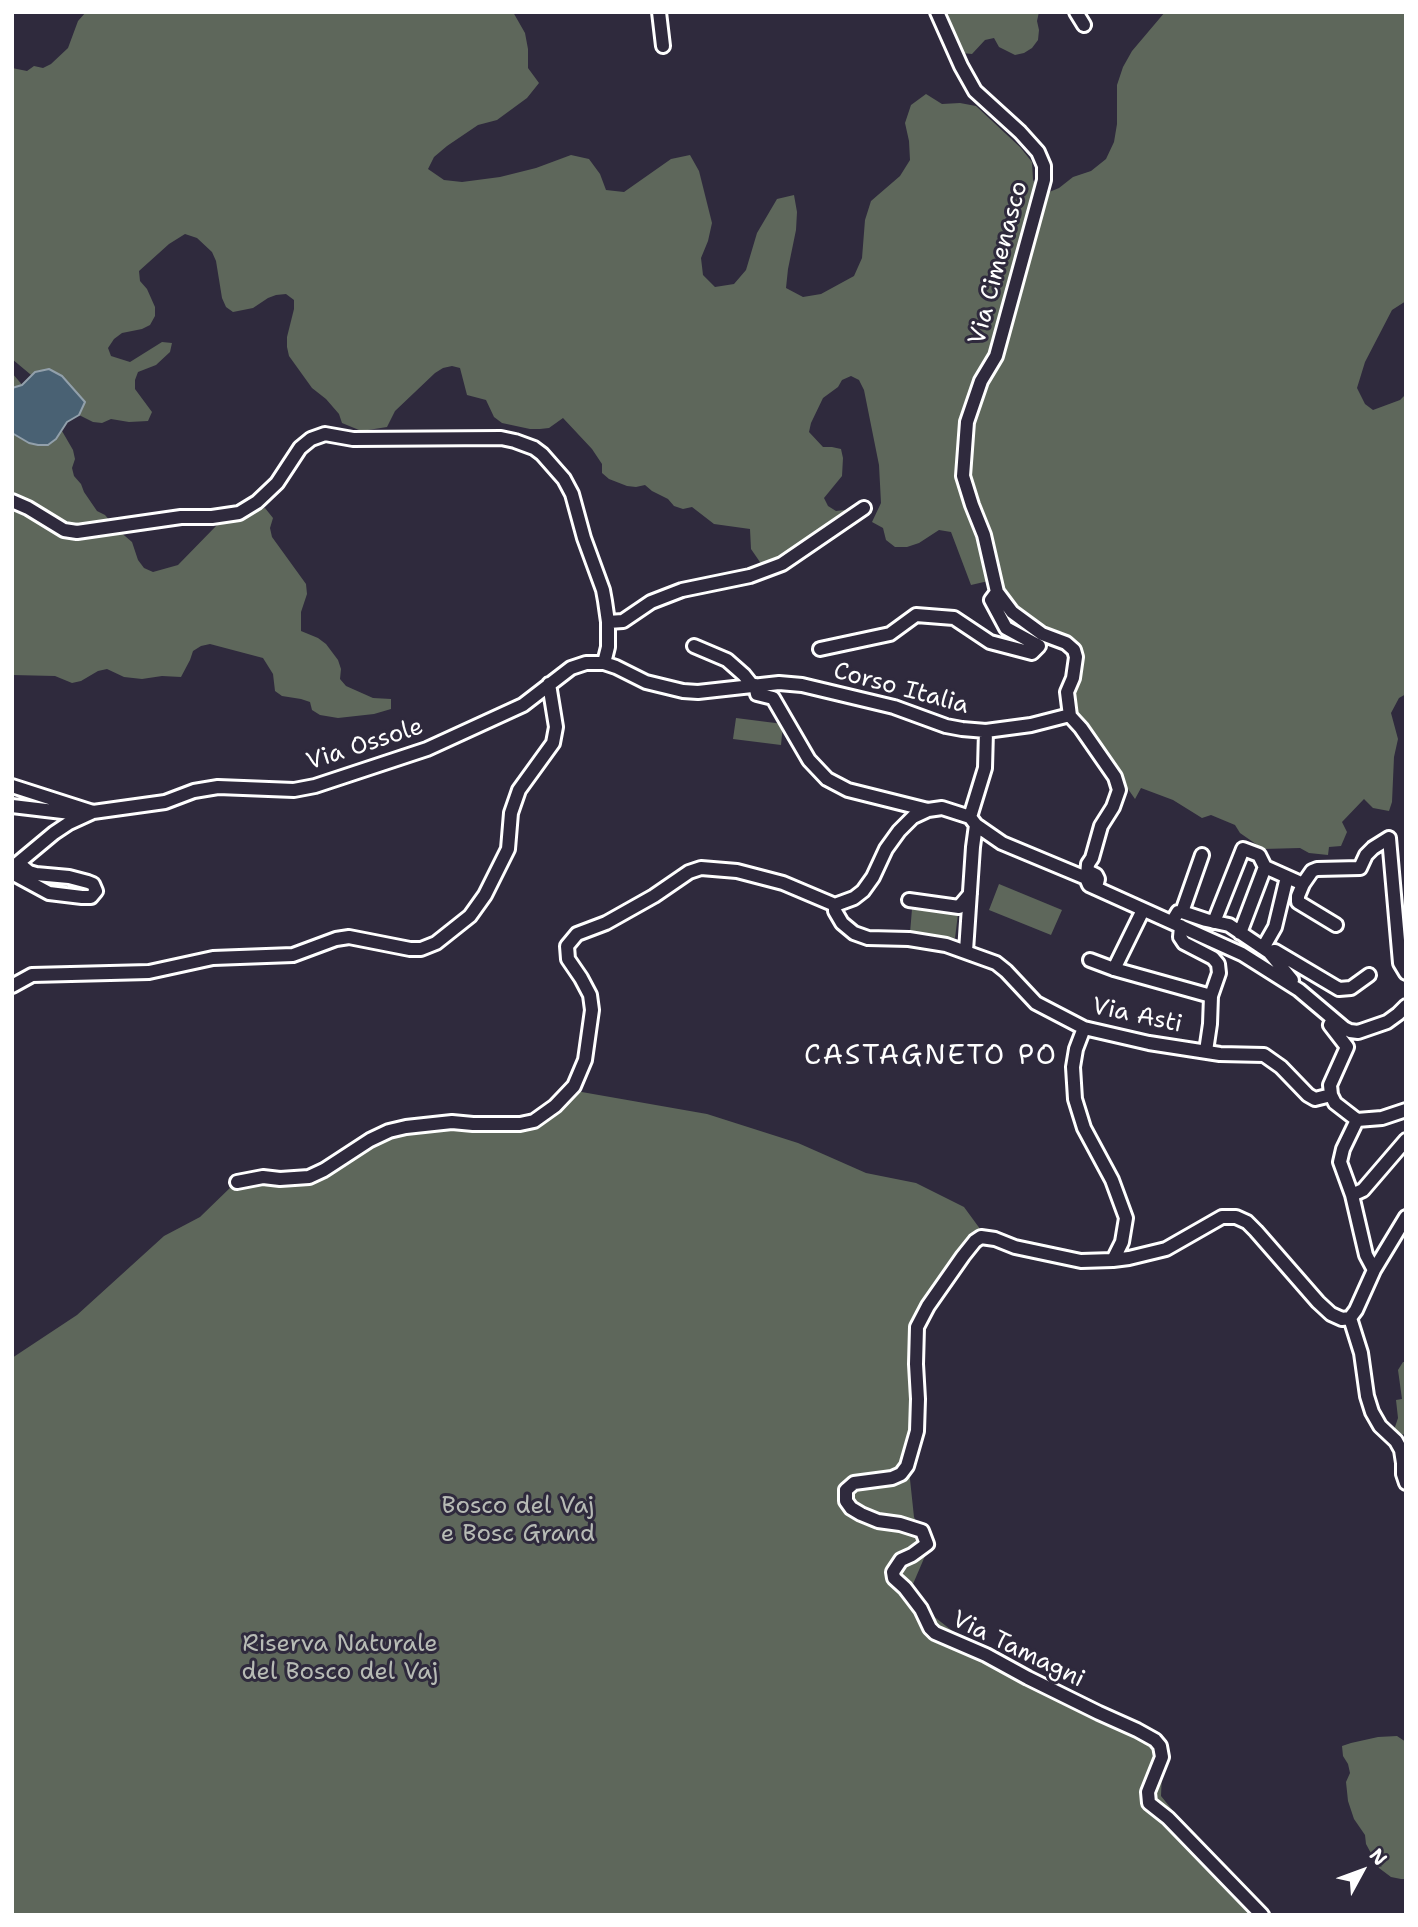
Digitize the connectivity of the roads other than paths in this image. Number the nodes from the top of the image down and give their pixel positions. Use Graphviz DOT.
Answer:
graph roads {
  1 [pos="659,12"];
  2 [pos="937,12"];
  3 [pos="1076,12"];
  4 [pos="1084,25"];
  5 [pos="663,46"];
  6 [pos="12,501"];
  7 [pos="864,508"];
  8 [pos="997,592"];
  9 [pos="608,622"];
  10 [pos="694,646"];
  11 [pos="820,649"];
  12 [pos="604,663"];
  13 [pos="549,684"];
  14 [pos="753,685"];
  15 [pos="1070,716"];
  16 [pos="986,731"];
  17 [pos="12,786"];
  18 [pos="12,806"];
  19 [pos="928,810"];
  20 [pos="88,814"];
  21 [pos="973,821"];
  22 [pos="1202,855"];
  23 [pos="1265,867"];
  24 [pos="14,868"];
  25 [pos="1287,877"];
  26 [pos="1092,878"];
  27 [pos="1303,884"];
  28 [pos="971,894"];
  29 [pos="909,900"];
  30 [pos="835,905"];
  31 [pos="1143,910"];
  32 [pos="1182,912"];
  33 [pos="1214,922"];
  34 [pos="1176,924"];
  35 [pos="1336,925"];
  36 [pos="1240,933"];
  37 [pos="1266,950"];
  38 [pos="966,951"];
  39 [pos="1090,960"];
  40 [pos="1114,969"];
  41 [pos="1406,973"];
  42 [pos="1369,975"];
  43 [pos="12,986"];
  44 [pos="1299,990"];
  45 [pos="1211,996"];
  46 [pos="1406,1006"];
  47 [pos="1334,1020"];
  48 [pos="1084,1028"];
  49 [pos="1206,1051"];
  50 [pos="1331,1095"];
  51 [pos="1406,1110"];
  52 [pos="1357,1120"];
  53 [pos="1406,1140"];
  54 [pos="237,1182"];
  55 [pos="1352,1195"];
  56 [pos="1406,1217"];
  57 [pos="1113,1260"];
  58 [pos="1374,1270"];
  59 [pos="1350,1318"];
  60 [pos="1406,1483"];
  61 [pos="1262,1915"];
  1 -- 5 [label="street"];
  2 -- 8 [label="street, Via Cimenasco"];
  3 -- 4 [label="street"];
  6 -- 9 [label="street"];
  7 -- 9 [label="street"];
  8 -- 11 [label="street, Via Cimenasco"];
  8 -- 15 [label="street, Via Cimenasco"];
  9 -- 12 [label="street"];
  10 -- 14 [label="street"];
  12 -- 13 [label="street, Via Ossole"];
  12 -- 14 [label="street, Corso Italia"];
  13 -- 20 [label="street, Via Ossole"];
  13 -- 43 [label="street"];
  14 -- 16 [label="street, Corso Italia"];
  14 -- 19 [label="street"];
  15 -- 16 [label="street, Corso Italia"];
  15 -- 26 [label="street"];
  16 -- 21 [label="street"];
  17 -- 20 [label="street"];
  18 -- 20 [label="street"];
  19 -- 21 [label="street"];
  19 -- 30 [label="street"];
  20 -- 24 [label="street, Via Ossole"];
  21 -- 26 [label="street"];
  21 -- 28 [label="street"];
  22 -- 32 [label="street"];
  23 -- 25 [label="street"];
  23 -- 33 [label="street"];
  23 -- 36 [label="street"];
  24 -- 24 [label="street"];
  25 -- 27 [label="street"];
  25 -- 37 [label="street"];
  26 -- 31 [label="street"];
  27 -- 35 [label="street"];
  27 -- 41 [label="street"];
  28 -- 29 [label="street"];
  28 -- 38 [label="street"];
  30 -- 38 [label="street, Via Asti"];
  30 -- 54 [label="street"];
  31 -- 34 [label="street"];
  31 -- 40 [label="street"];
  32 -- 33 [label="street"];
  32 -- 34 [label="street"];
  33 -- 36 [label="street"];
  34 -- 44 [label="street"];
  34 -- 45 [label="street"];
  36 -- 37 [label="street"];
  37 -- 42 [label="street"];
  37 -- 44 [label="street"];
  38 -- 48 [label="street, Via Asti"];
  39 -- 40 [label="street"];
  40 -- 45 [label="street"];
  44 -- 47 [label="street"];
  45 -- 49 [label="street"];
  46 -- 47 [label="street"];
  47 -- 50 [label="street"];
  48 -- 49 [label="street, Via Asti"];
  48 -- 57 [label="street"];
  49 -- 50 [label="street, Via Asti"];
  50 -- 52 [label="street"];
  51 -- 52 [label="street"];
  52 -- 55 [label="street"];
  53 -- 55 [label="street"];
  55 -- 58 [label="street"];
  56 -- 58 [label="street"];
  57 -- 59 [label="street"];
  57 -- 61 [label="street, Via Tamagni"];
  58 -- 59 [label="street"];
  59 -- 60 [label="street"];
}
